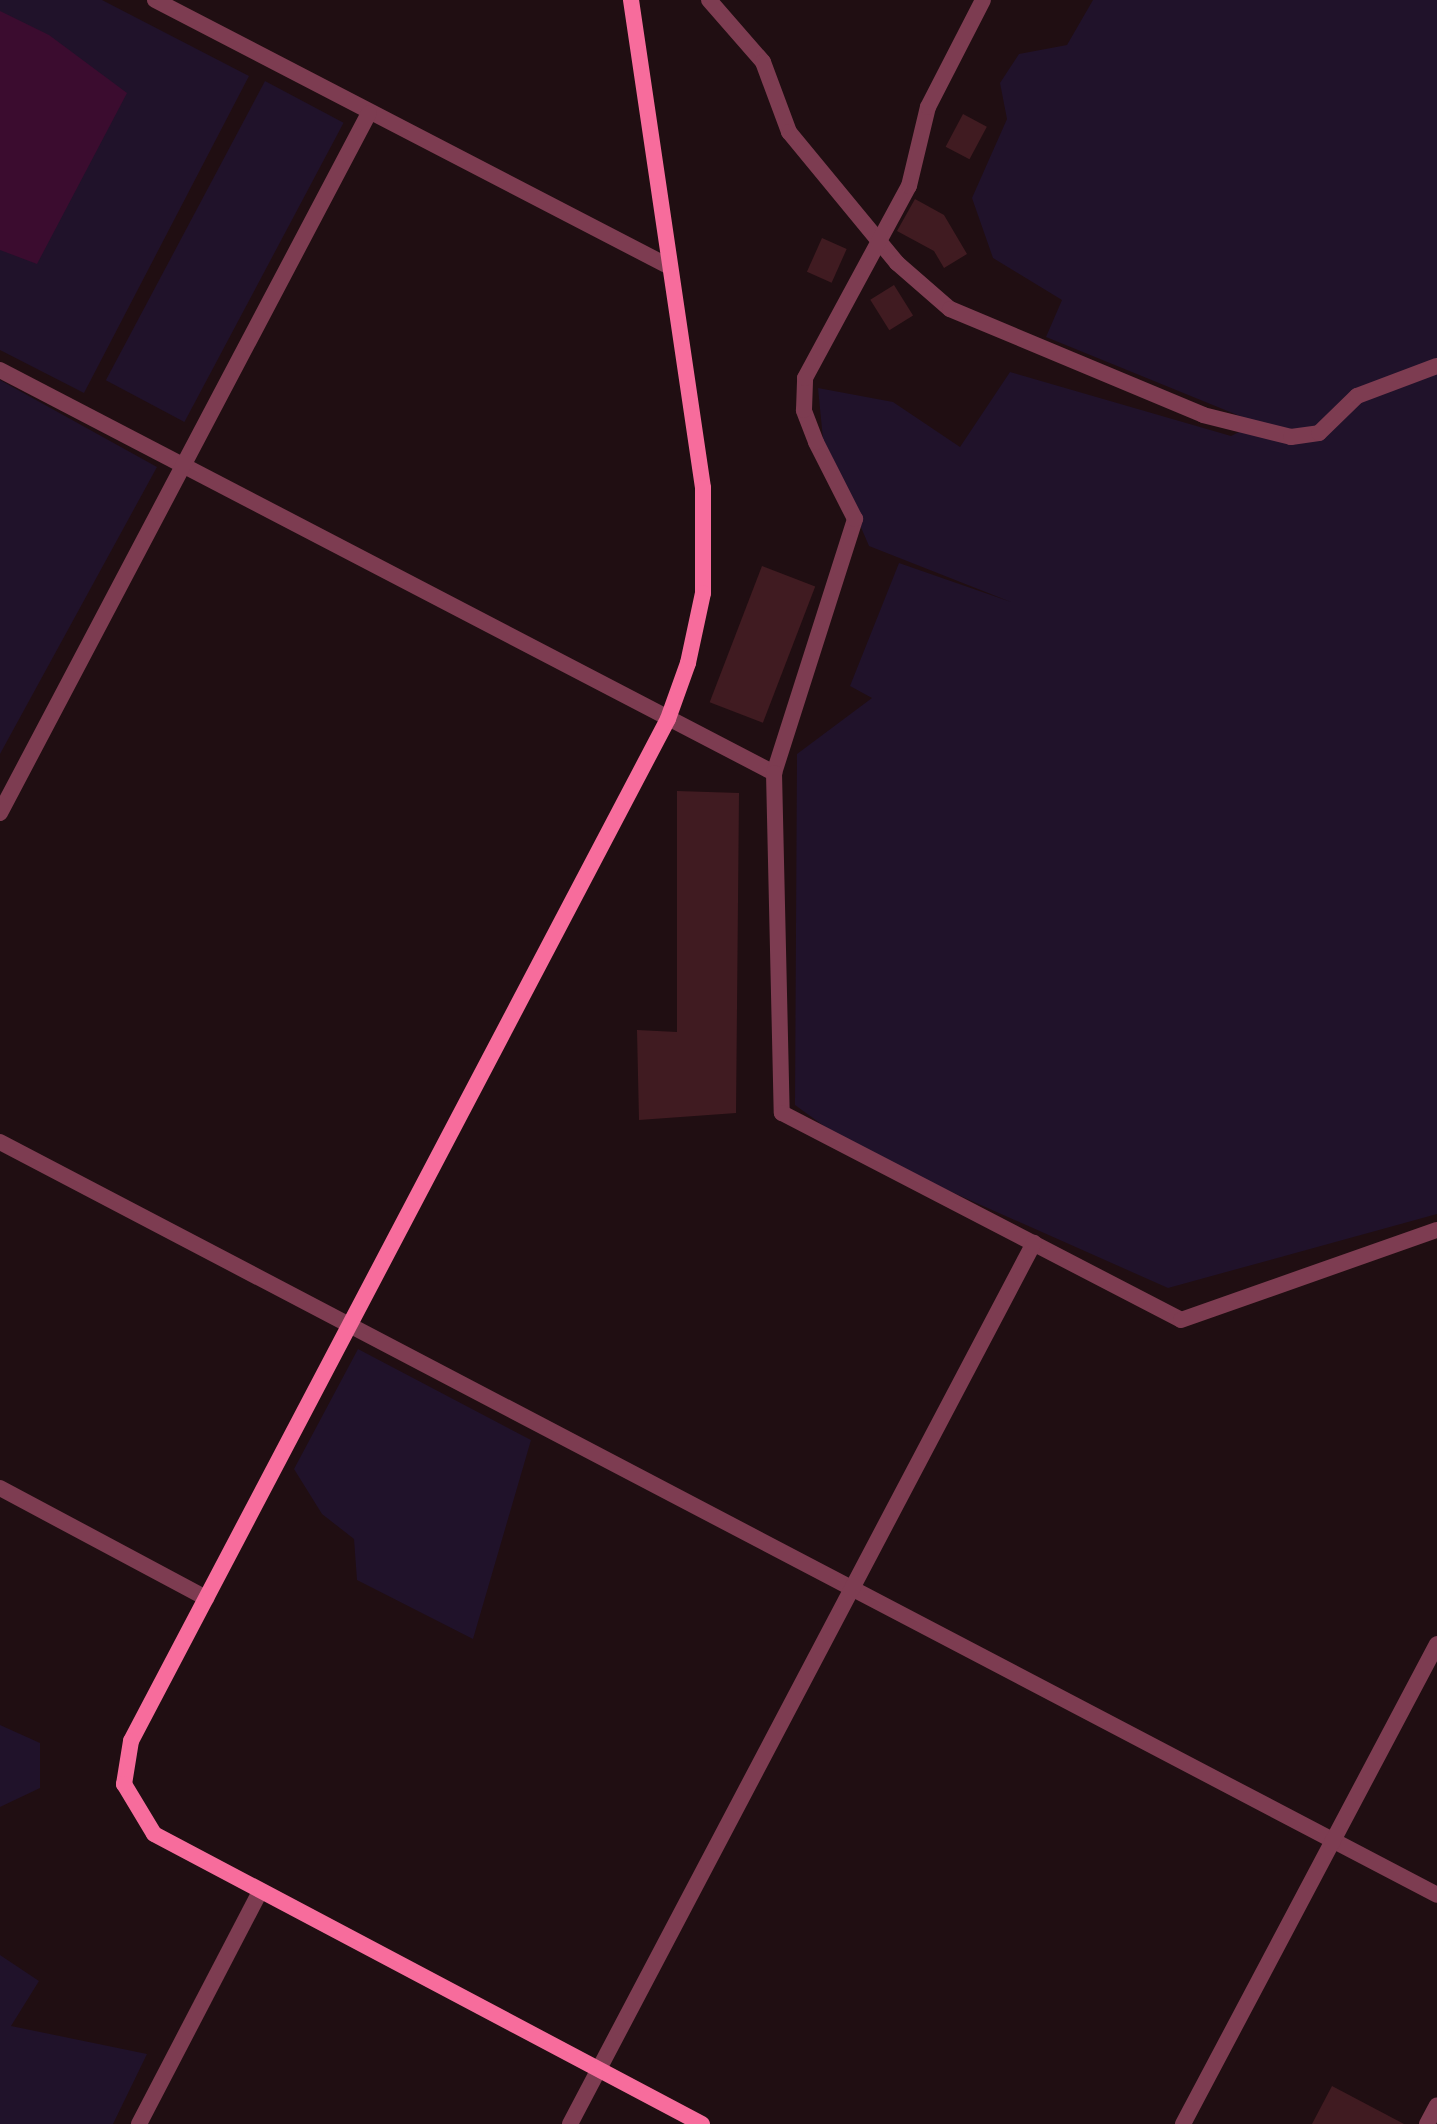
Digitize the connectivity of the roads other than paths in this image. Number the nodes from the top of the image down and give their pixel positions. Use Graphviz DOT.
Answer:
graph roads {
  1 [pos="155,0"];
  2 [pos="631,0"];
  3 [pos="709,0"];
  4 [pos="983,0"];
  5 [pos="369,113"];
  6 [pos="881,243"];
  7 [pos="670,267"];
  8 [pos="1437,366"];
  9 [pos="0,370"];
  10 [pos="181,466"];
  11 [pos="668,719"];
  12 [pos="774,773"];
  13 [pos="0,813"];
  14 [pos="0,1142"];
  15 [pos="1437,1230"];
  16 [pos="1034,1243"];
  17 [pos="351,1326"];
  18 [pos="0,1488"];
  19 [pos="852,1589"];
  20 [pos="206,1598"];
  21 [pos="1437,1644"];
  22 [pos="1332,1842"];
  23 [pos="260,1892"];
  24 [pos="1437,1895"];
  25 [pos="598,2069"];
  26 [pos="1437,2105"];
  27 [pos="139,2124"];
  28 [pos="570,2124"];
  29 [pos="702,2124"];
  30 [pos="1183,2124"];
  31 [pos="1427,2124"];
  1 -- 5 [label="street"];
  2 -- 7 [label="street"];
  3 -- 6 [label="street"];
  4 -- 6 [label="street"];
  5 -- 7 [label="street"];
  5 -- 10 [label="street"];
  6 -- 8 [label="street"];
  6 -- 12 [label="street"];
  7 -- 11 [label="street"];
  9 -- 10 [label="street"];
  10 -- 11 [label="street"];
  10 -- 13 [label="street"];
  11 -- 12 [label="street"];
  11 -- 17 [label="street"];
  12 -- 16 [label="street"];
  14 -- 17 [label="street"];
  15 -- 16 [label="street"];
  16 -- 19 [label="street"];
  17 -- 19 [label="street"];
  17 -- 20 [label="street"];
  18 -- 20 [label="street"];
  19 -- 22 [label="street"];
  19 -- 25 [label="street"];
  20 -- 23 [label="street"];
  21 -- 22 [label="street"];
  22 -- 24 [label="street"];
  22 -- 30 [label="street"];
  23 -- 25 [label="street"];
  23 -- 27 [label="street"];
  25 -- 28 [label="street"];
  25 -- 29 [label="street"];
  26 -- 31 [label="street"];
}
